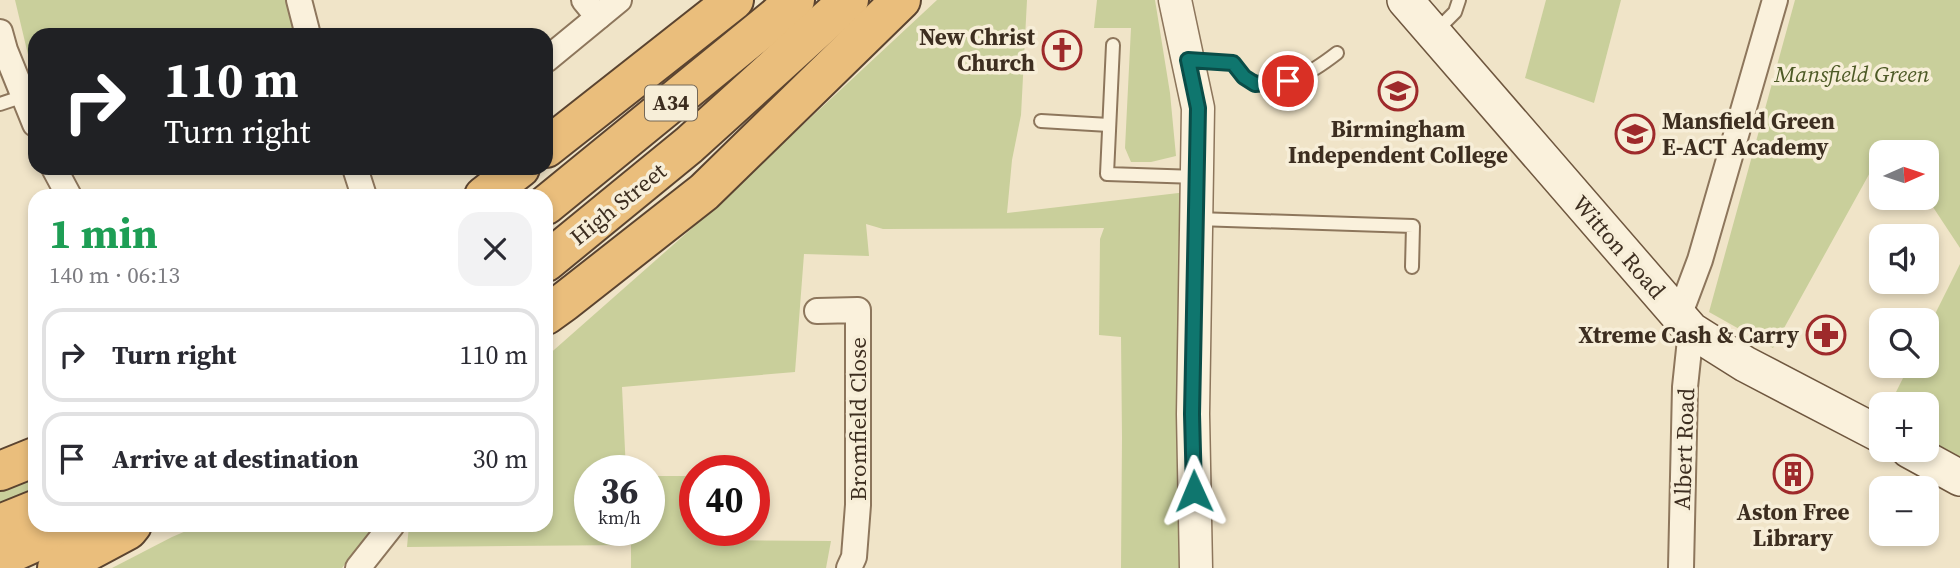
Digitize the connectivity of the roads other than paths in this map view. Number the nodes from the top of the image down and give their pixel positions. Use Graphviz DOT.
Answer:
graph roads {
  1 [pos="299,0"];
  2 [pos="619,0"];
  3 [pos="734,0"];
  4 [pos="795,0"];
  5 [pos="849,0"];
  6 [pos="901,0"];
  7 [pos="1175,0"];
  8 [pos="1405,0"];
  9 [pos="1459,0"];
  10 [pos="1775,0"];
  11 [pos="591,8"];
  12 [pos="306,28"];
  13 [pos="0,32"];
  14 [pos="1434,33"];
  15 [pos="1113,44"];
  16 [pos="553,52"];
  17 [pos="1337,53"];
  18 [pos="1188,60"];
  19 [pos="24,96"];
  20 [pos="0,104"];
  21 [pos="28,106"];
  22 [pos="1041,121"];
  23 [pos="1109,125"];
  24 [pos="553,143"];
  25 [pos="511,175"];
  26 [pos="1197,177"];
  27 [pos="493,189"];
  28 [pos="553,199"];
  29 [pos="1196,219"];
  30 [pos="553,256"];
  31 [pos="1412,267"];
  32 [pos="553,311"];
  33 [pos="817,311"];
  34 [pos="1685,323"];
  35 [pos="1869,429"];
  36 [pos="28,460"];
  37 [pos="1931,462"];
  38 [pos="0,471"];
  39 [pos="1960,478"];
  40 [pos="28,513"];
  41 [pos="0,524"];
  42 [pos="58,532"];
  43 [pos="124,532"];
  44 [pos="386,532"];
  45 [pos="0,558"];
  46 [pos="57,568"];
  47 [pos="358,568"];
  48 [pos="849,568"];
  49 [pos="1196,568"];
  50 [pos="1681,568"];
  1 -- 12 [label="street"];
  2 -- 11 [label="street"];
  3 -- 24 [label="highway"];
  4 -- 28 [label="highway, A34"];
  5 -- 30 [label="highway, High Street / A34"];
  6 -- 32 [label="highway"];
  7 -- 18 [label="street"];
  8 -- 14 [label="main road, Witton Road"];
  9 -- 14 [label="lane"];
  10 -- 34 [label="street, Albert Road"];
  11 -- 16 [label="street"];
  13 -- 19 [label="street"];
  14 -- 34 [label="main road, Witton Road"];
  15 -- 23 [label="lane"];
  17 -- 18 [label="lane"];
  18 -- 26 [label="street"];
  19 -- 20 [label="lane"];
  19 -- 21 [label="street"];
  22 -- 23 [label="lane"];
  23 -- 26 [label="lane"];
  25 -- 27 [label="highway"];
  26 -- 29 [label="street"];
  29 -- 31 [label="lane"];
  29 -- 49 [label="street"];
  33 -- 48 [label="street, Bromfield Close"];
  34 -- 35 [label="main road, Witton Road"];
  34 -- 50 [label="street, Albert Road"];
  36 -- 38 [label="highway"];
  37 -- 39 [label="main road"];
  40 -- 41 [label="highway"];
  42 -- 45 [label="highway"];
  43 -- 46 [label="highway"];
  44 -- 47 [label="street"];
}
